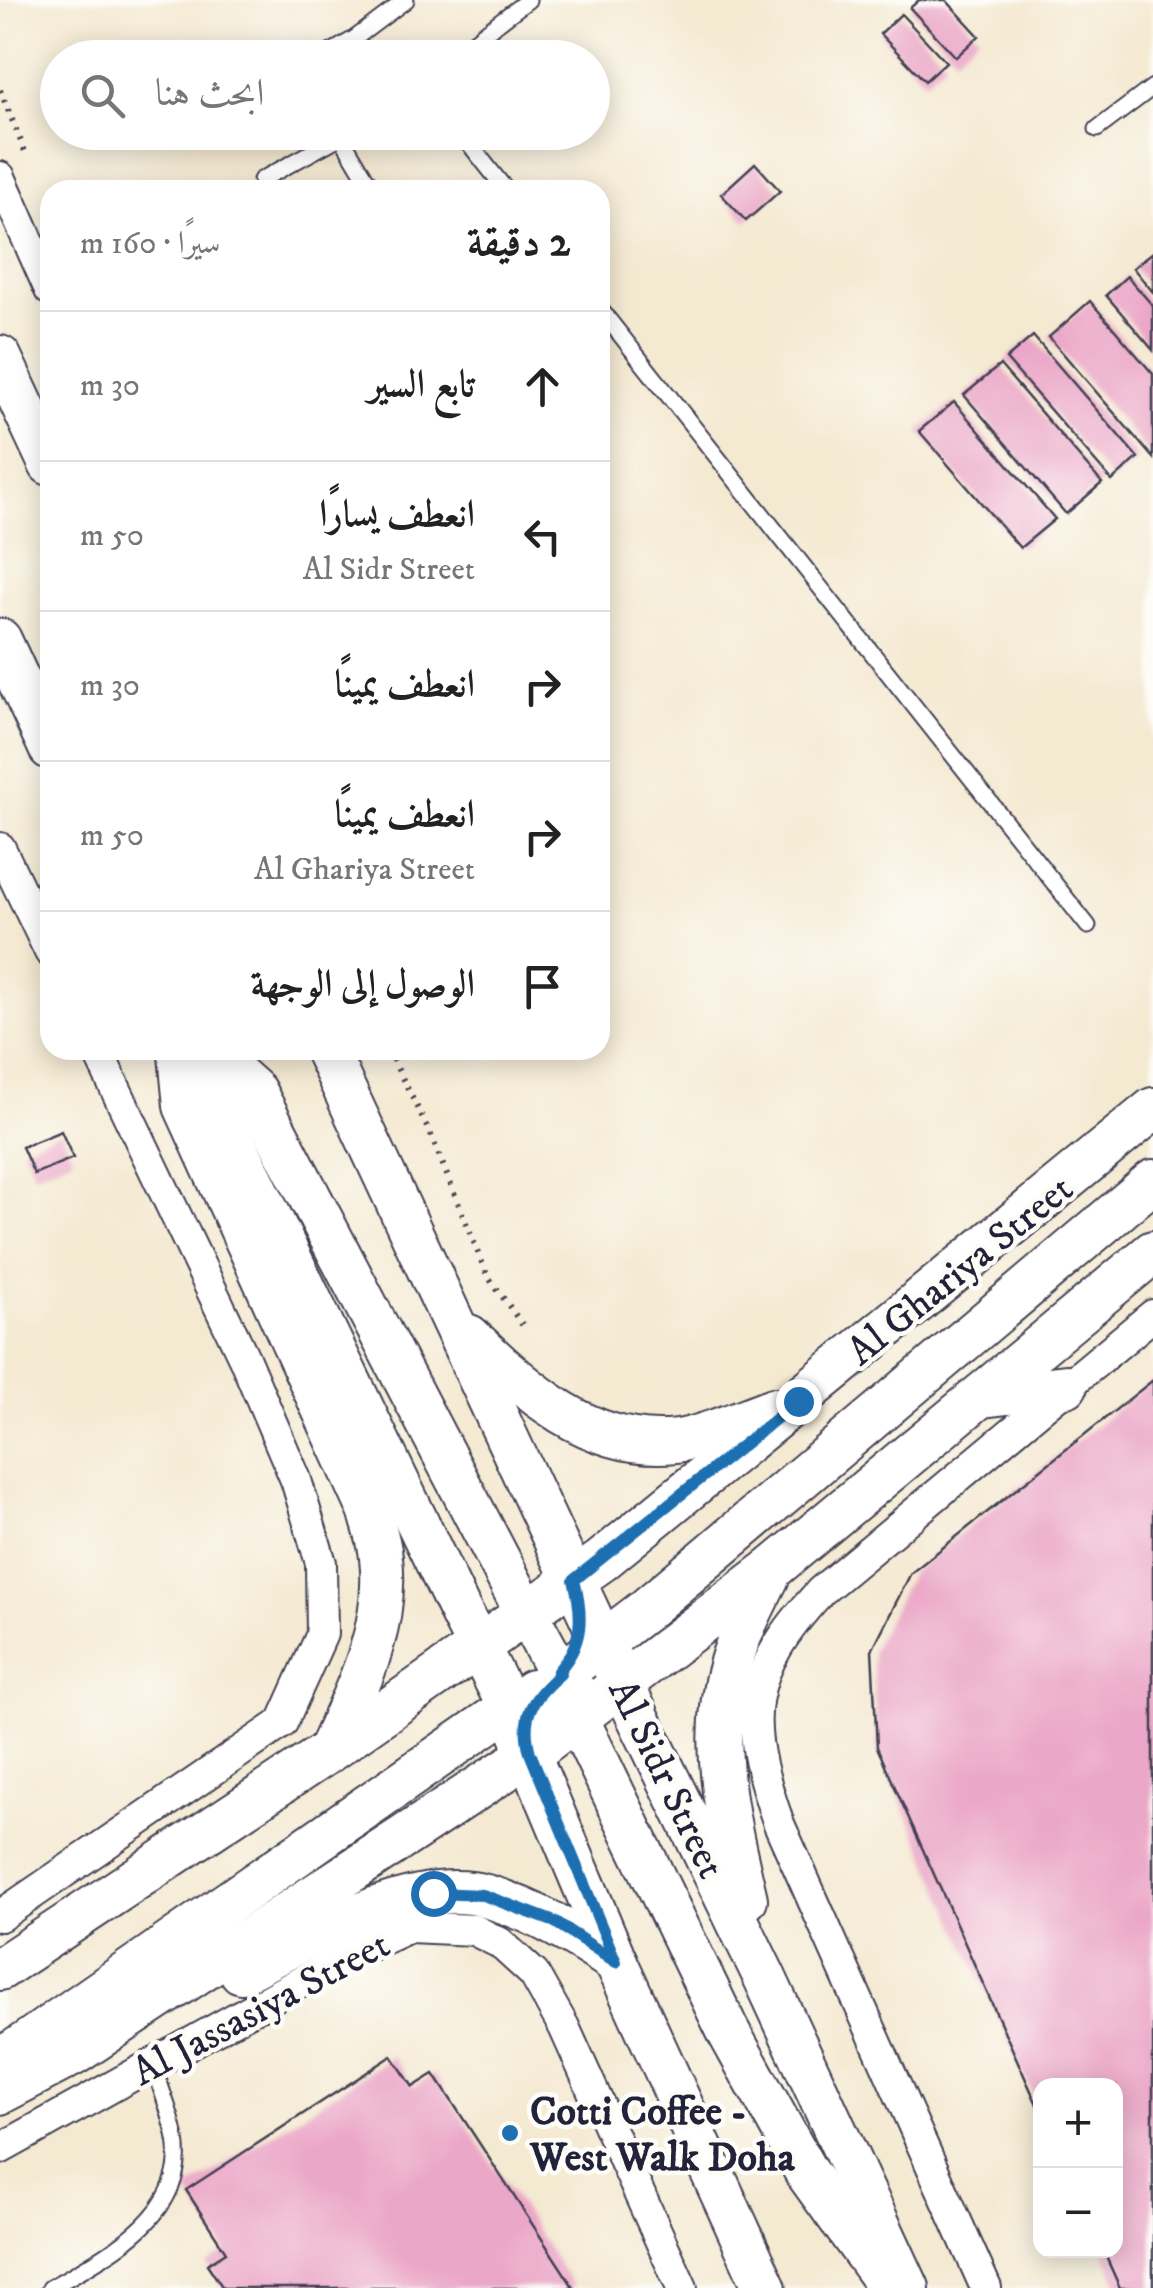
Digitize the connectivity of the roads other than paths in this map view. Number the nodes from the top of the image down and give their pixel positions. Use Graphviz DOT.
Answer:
graph roads {
  1 [pos="406,0"];
  2 [pos="528,0"];
  3 [pos="352,40"];
  4 [pos="475,40"];
  5 [pos="1153,88"];
  6 [pos="1097,129"];
  7 [pos="318,150"];
  8 [pos="353,150"];
  9 [pos="474,150"];
  10 [pos="0,177"];
  11 [pos="261,180"];
  12 [pos="368,180"];
  13 [pos="498,180"];
  14 [pos="40,267"];
  15 [pos="610,323"];
  16 [pos="0,357"];
  17 [pos="40,443"];
  18 [pos="0,640"];
  19 [pos="40,726"];
  20 [pos="0,848"];
  21 [pos="1088,926"];
  22 [pos="40,931"];
  23 [pos="102,1060"];
  24 [pos="181,1060"];
  25 [pos="195,1060"];
  26 [pos="219,1060"];
  27 [pos="331,1060"];
  28 [pos="1153,1110"];
  29 [pos="1153,1181"];
  30 [pos="1153,1252"];
  31 [pos="1153,1315"];
  32 [pos="455,1322"];
  33 [pos="1066,1386"];
  34 [pos="982,1396"];
  35 [pos="798,1401"];
  36 [pos="772,1568"];
  37 [pos="574,1580"];
  38 [pos="527,1614"];
  39 [pos="602,1642"];
  40 [pos="478,1647"];
  41 [pos="557,1674"];
  42 [pos="622,1684"];
  43 [pos="510,1709"];
  44 [pos="576,1718"];
  45 [pos="328,1751"];
  46 [pos="530,1753"];
  47 [pos="0,1916"];
  48 [pos="616,1962"];
  49 [pos="0,1969"];
  50 [pos="765,1978"];
  51 [pos="74,2054"];
  52 [pos="0,2061"];
  53 [pos="153,2064"];
  54 [pos="0,2093"];
  55 [pos="0,2149"];
  56 [pos="50,2288"];
  57 [pos="682,2288"];
  58 [pos="766,2288"];
  59 [pos="890,2288"];
  60 [pos="908,2288"];
  61 [pos="986,2288"];
  1 -- 3 [label="lane"];
  2 -- 4 [label="lane"];
  5 -- 6 [label="lane"];
  7 -- 11 [label="lane"];
  8 -- 12 [label="lane"];
  9 -- 13 [label="lane"];
  10 -- 14 [label="street"];
  15 -- 21 [label="lane"];
  16 -- 17 [label="main road"];
  18 -- 19 [label="main road"];
  20 -- 22 [label="street"];
  23 -- 47 [label="street"];
  24 -- 45 [label="main road"];
  25 -- 40 [label="main road"];
  26 -- 38 [label="main road"];
  27 -- 32 [label="main road, Al Sidr Street"];
  28 -- 35 [label="main road, Al Ghariya Street"];
  29 -- 39 [label="main road"];
  30 -- 34 [label="main road"];
  31 -- 33 [label="street"];
  32 -- 35 [label="main road"];
  32 -- 37 [label="main road, Al Sidr Street"];
  33 -- 34 [label="main road"];
  33 -- 61 [label="street, Al Sidr Street"];
  34 -- 36 [label="main road"];
  35 -- 37 [label="main road, Al Ghariya Street"];
  36 -- 42 [label="main road"];
  36 -- 50 [label="main road"];
  37 -- 38 [label="main road, Al Ghariya Street"];
  37 -- 39 [label="main road, Al Sidr Street"];
  37 -- 41 [label="main road"];
  38 -- 40 [label="main road, Al Ghariya Street"];
  38 -- 41 [label="main road"];
  39 -- 41 [label="main road"];
  39 -- 42 [label="main road, Al Sidr Street"];
  40 -- 41 [label="main road"];
  40 -- 43 [label="main road"];
  40 -- 45 [label="main road"];
  41 -- 42 [label="main road"];
  41 -- 43 [label="main road"];
  41 -- 44 [label="main road"];
  41 -- 46 [label="main road"];
  42 -- 44 [label="main road"];
  42 -- 50 [label="main road, Al Sidr Street"];
  43 -- 46 [label="main road"];
  43 -- 52 [label="main road"];
  44 -- 46 [label="main road"];
  44 -- 59 [label="main road"];
  45 -- 49 [label="main road"];
  46 -- 48 [label="main road"];
  46 -- 51 [label="main road, Al Jassasiya Street"];
  48 -- 51 [label="main road"];
  48 -- 58 [label="main road"];
  50 -- 60 [label="main road, Al Sidr Street"];
  51 -- 54 [label="main road, Al Jassasiya Street"];
  53 -- 55 [label="street, Al Jassasiya Street"];
  53 -- 56 [label="lane"];
  53 -- 57 [label="street, Al Jassasiya Street"];
}
